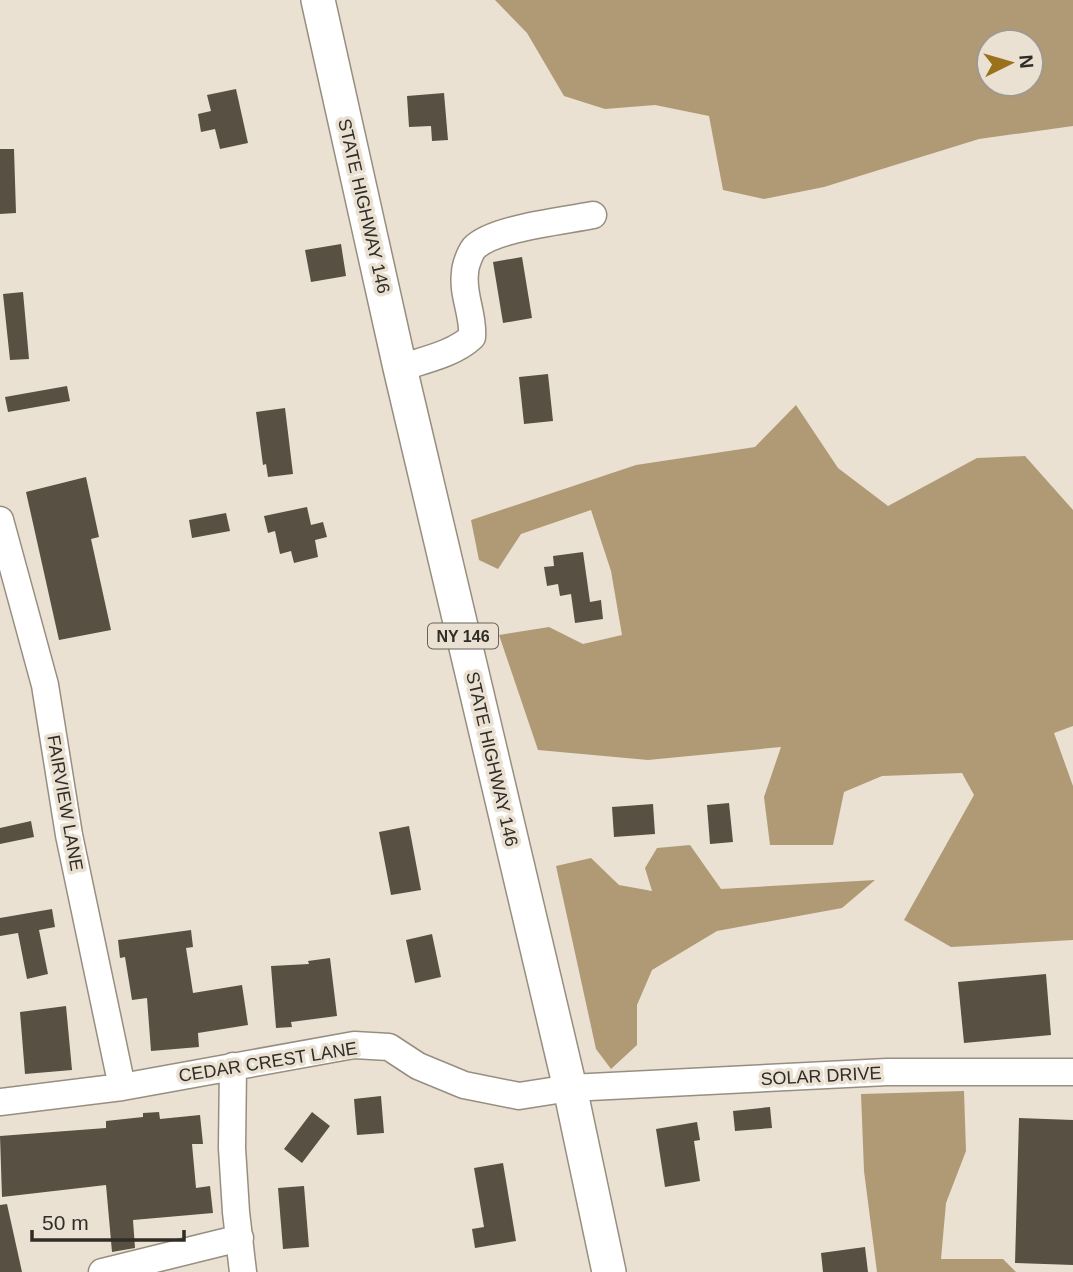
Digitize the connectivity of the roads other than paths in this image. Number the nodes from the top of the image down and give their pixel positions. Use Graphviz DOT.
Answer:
graph roads {
  1 [pos="318,0"];
  2 [pos="593,215"];
  3 [pos="401,368"];
  4 [pos="0,520"];
  5 [pos="233,1066"];
  6 [pos="1073,1072"];
  7 [pos="122,1087"];
  8 [pos="570,1088"];
  9 [pos="0,1102"];
  10 [pos="240,1238"];
  11 [pos="102,1272"];
  12 [pos="243,1272"];
  13 [pos="609,1272"];
  1 -- 3 [label="main road, STATE HIGHWAY 146 / NY 146"];
  2 -- 3 [label="street"];
  3 -- 8 [label="main road, STATE HIGHWAY 146 / NY 146"];
  4 -- 7 [label="street, FAIRVIEW LANE"];
  5 -- 7 [label="street, CEDAR CREST LANE"];
  5 -- 8 [label="street, CEDAR CREST LANE"];
  5 -- 10 [label="street"];
  6 -- 8 [label="street, SOLAR DRIVE"];
  7 -- 9 [label="street, CEDAR CREST LANE"];
  8 -- 13 [label="main road, STATE HIGHWAY 146 / NY 146"];
  10 -- 11 [label="street"];
  10 -- 12 [label="street"];
}
